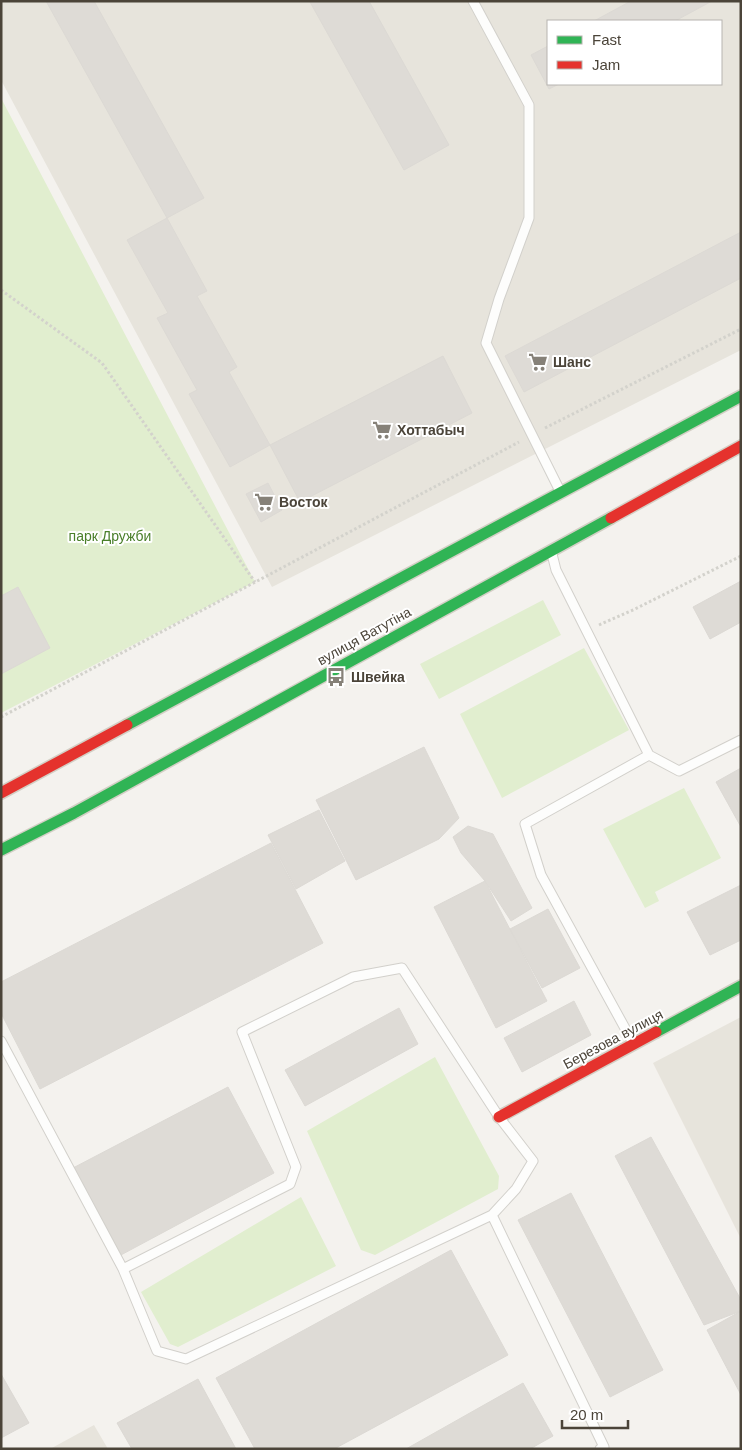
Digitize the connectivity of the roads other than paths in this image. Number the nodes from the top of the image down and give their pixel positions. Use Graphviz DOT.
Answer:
graph roads {
  1 [pos="473,1"];
  2 [pos="741,396"];
  3 [pos="741,446"];
  4 [pos="561,492"];
  5 [pos="552,550"];
  6 [pos="741,740"];
  7 [pos="649,756"];
  8 [pos="1,793"];
  9 [pos="1,850"];
  10 [pos="741,986"];
  11 [pos="1,1041"];
  12 [pos="634,1045"];
  13 [pos="499,1117"];
  14 [pos="492,1216"];
  15 [pos="123,1270"];
  16 [pos="600,1449"];
  1 -- 4 [label="lane"];
  2 -- 4 [label="main road"];
  3 -- 5 [label="main road, вулиця Ватутіна"];
  4 -- 8 [label="main road"];
  5 -- 7 [label="lane"];
  5 -- 9 [label="main road, вулиця Ватутіна"];
  6 -- 7 [label="lane"];
  7 -- 12 [label="lane"];
  10 -- 12 [label="main road, Березова вулиця"];
  11 -- 15 [label="lane"];
  12 -- 13 [label="main road, Березова вулиця"];
  13 -- 14 [label="lane"];
  13 -- 15 [label="lane"];
  14 -- 15 [label="lane"];
  14 -- 16 [label="lane"];
}
